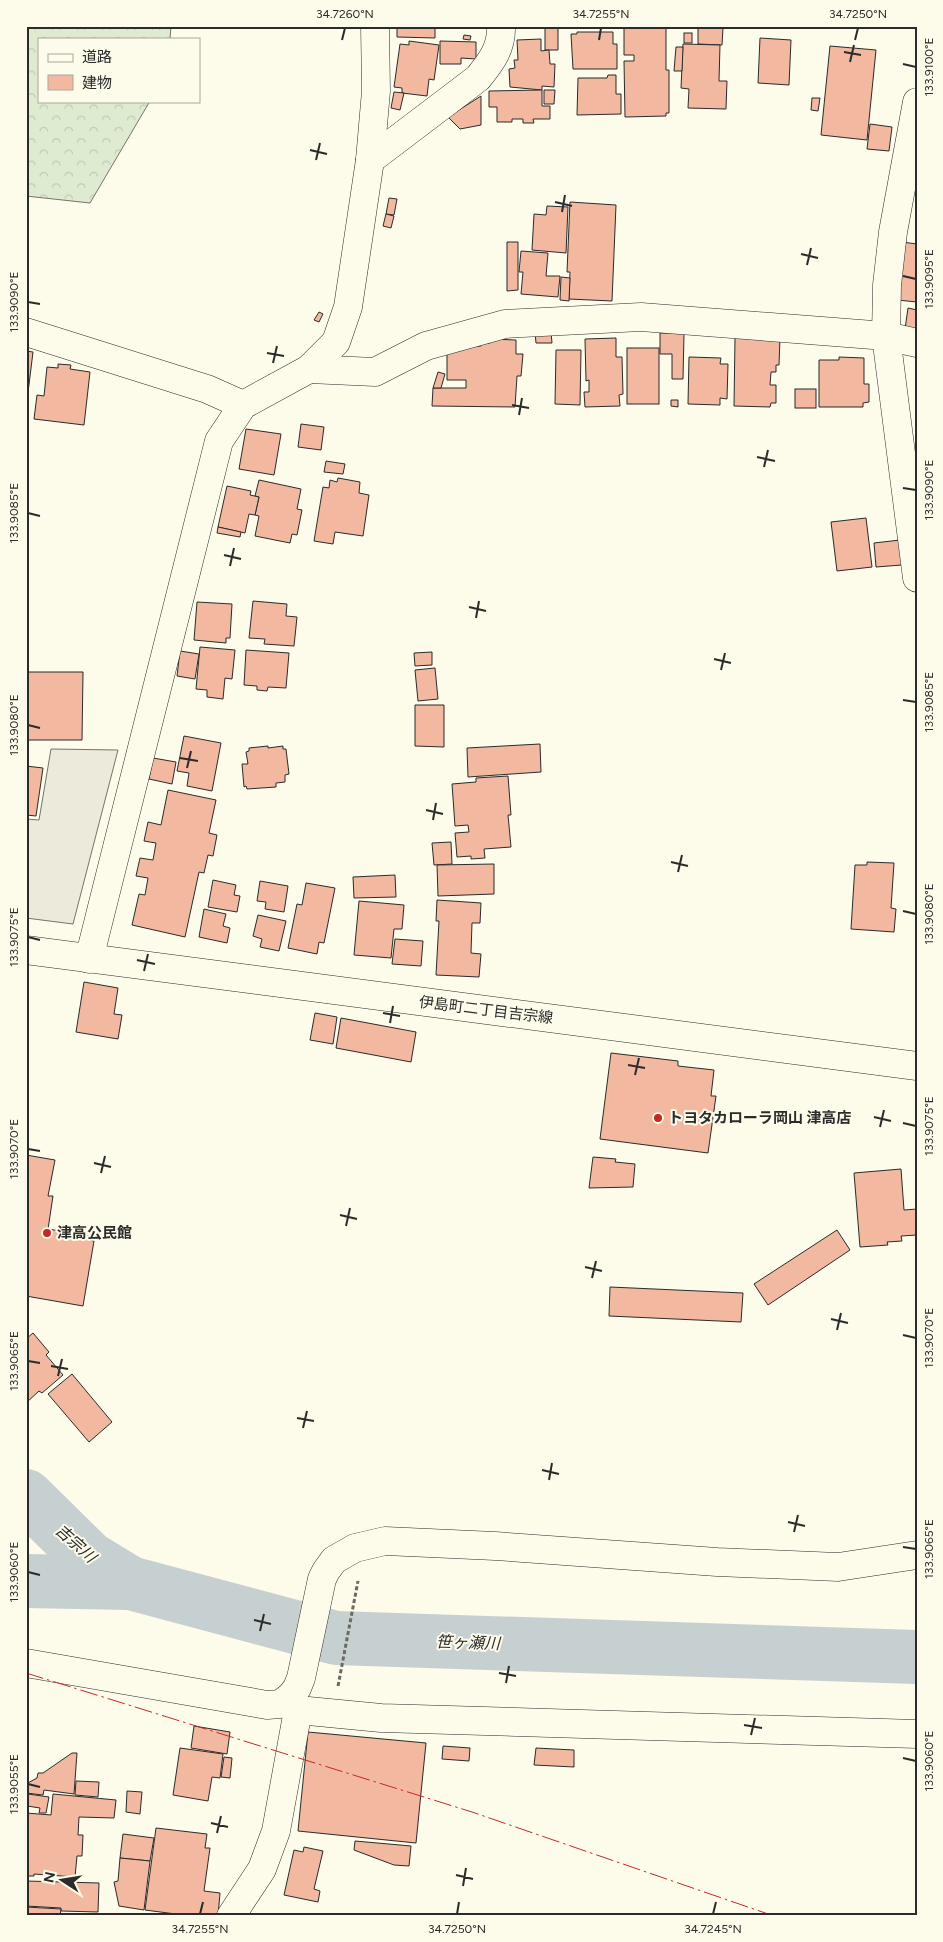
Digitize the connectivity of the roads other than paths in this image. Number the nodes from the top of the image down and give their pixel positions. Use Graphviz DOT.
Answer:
graph roads {
  1 [pos="375,26"];
  2 [pos="501,26"];
  3 [pos="917,102"];
  4 [pos="370,160"];
  5 [pos="26,332"];
  6 [pos="886,336"];
  7 [pos="917,343"];
  8 [pos="310,369"];
  9 [pos="243,405"];
  10 [pos="917,578"];
  11 [pos="26,950"];
  12 [pos="89,958"];
  13 [pos="917,1066"];
  14 [pos="917,1555"];
  15 [pos="26,1663"];
  16 [pos="295,1698"];
  17 [pos="917,1734"];
  18 [pos="231,1916"];
  1 -- 4 [label="street"];
  2 -- 4 [label="street"];
  3 -- 6 [label="street"];
  4 -- 8 [label="street"];
  5 -- 9 [label="street"];
  6 -- 7 [label="street"];
  6 -- 8 [label="street"];
  6 -- 10 [label="street"];
  8 -- 9 [label="street"];
  9 -- 12 [label="street"];
  11 -- 12 [label="street, 伊島町二丁目吉宗線"];
  12 -- 13 [label="street, 伊島町二丁目吉宗線"];
  14 -- 16 [label="street"];
  15 -- 16 [label="street"];
  16 -- 17 [label="street"];
  16 -- 18 [label="street"];
}
